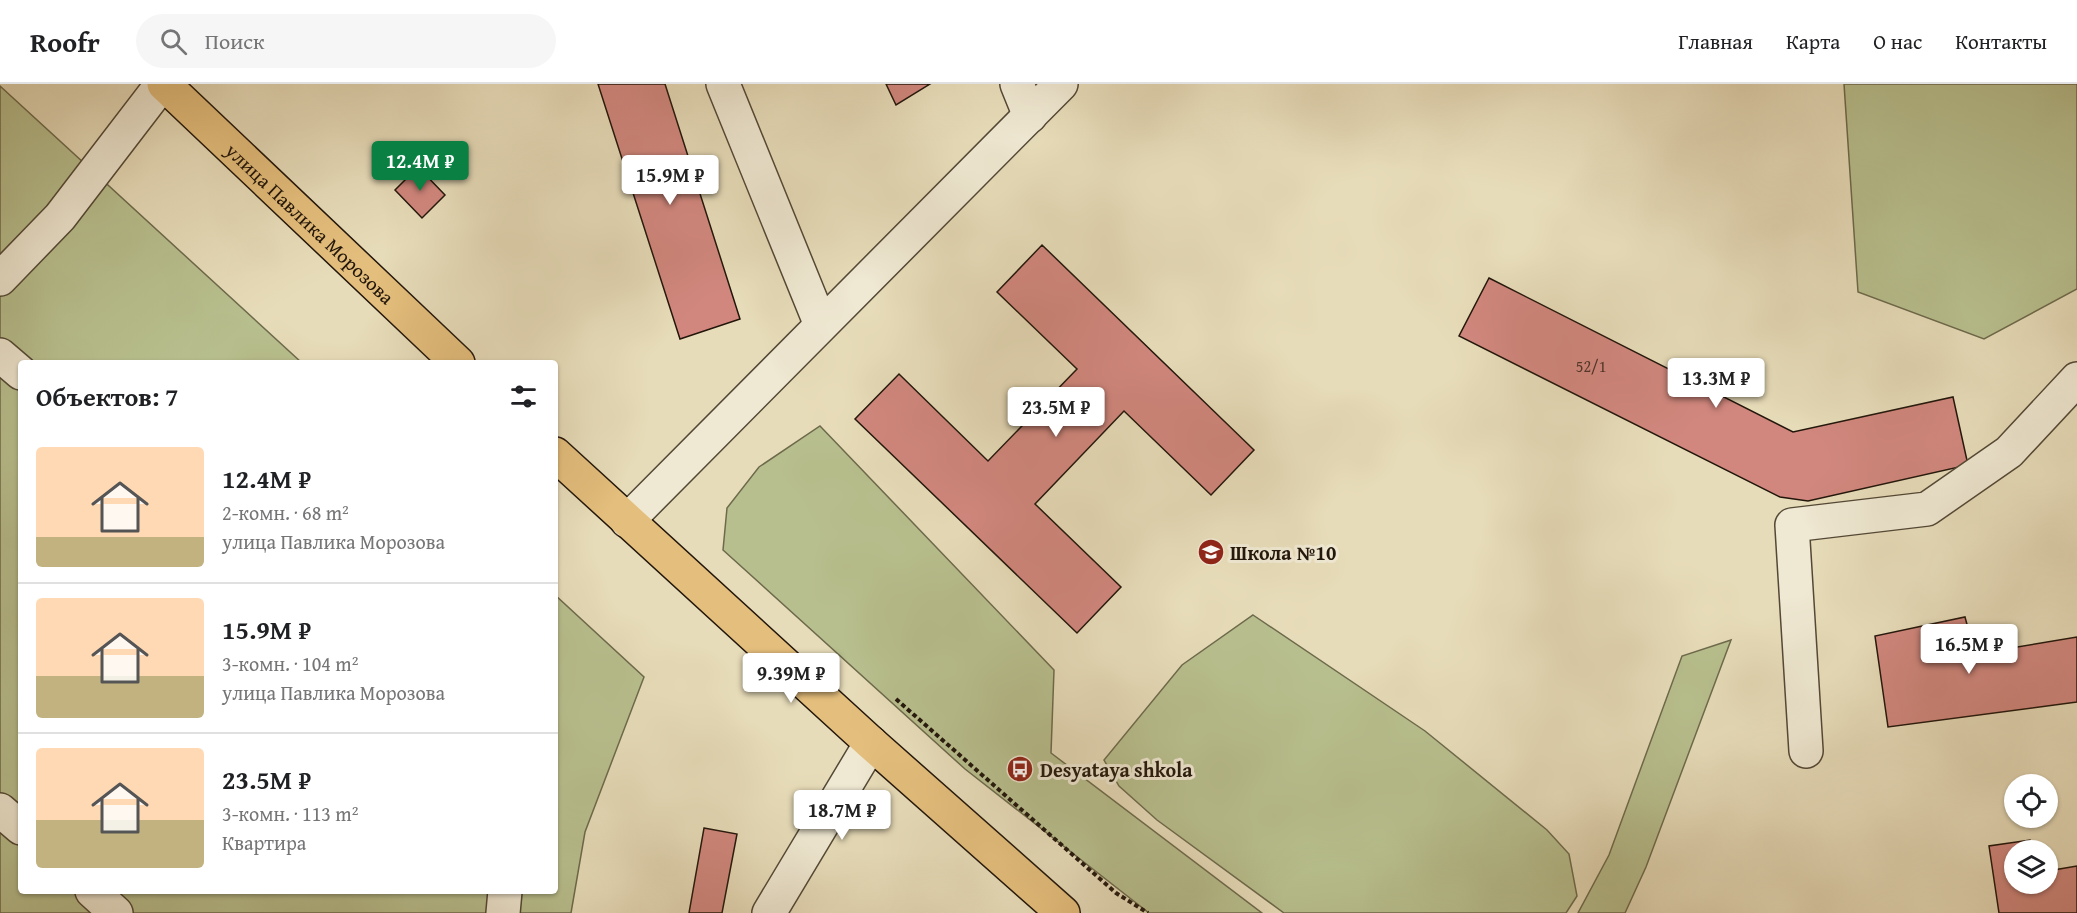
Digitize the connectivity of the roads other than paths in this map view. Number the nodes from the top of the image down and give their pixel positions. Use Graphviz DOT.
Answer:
graph roads {
  1 [pos="163,84"];
  2 [pos="723,84"];
  3 [pos="1017,84"];
  4 [pos="1061,84"];
  5 [pos="1030,116"];
  6 [pos="0,279"];
  7 [pos="821,325"];
  8 [pos="0,355"];
  9 [pos="455,360"];
  10 [pos="18,371"];
  11 [pos="2077,379"];
  12 [pos="558,457"];
  13 [pos="627,521"];
  14 [pos="871,743"];
  15 [pos="1806,751"];
  16 [pos="0,810"];
  17 [pos="18,825"];
  18 [pos="95,894"];
  19 [pos="505,894"];
  20 [pos="116,913"];
  21 [pos="503,913"];
  22 [pos="769,913"];
  23 [pos="1063,913"];
  1 -- 6 [label="street"];
  1 -- 9 [label="main road, улица Павлика Морозова"];
  2 -- 7 [label="street"];
  3 -- 5 [label="street"];
  4 -- 5 [label="street"];
  5 -- 7 [label="street"];
  7 -- 13 [label="street"];
  8 -- 10 [label="street"];
  11 -- 15 [label="street"];
  12 -- 13 [label="main road"];
  13 -- 14 [label="main road"];
  14 -- 22 [label="street"];
  14 -- 23 [label="main road"];
  16 -- 17 [label="street"];
  18 -- 20 [label="street"];
  19 -- 21 [label="street"];
}
